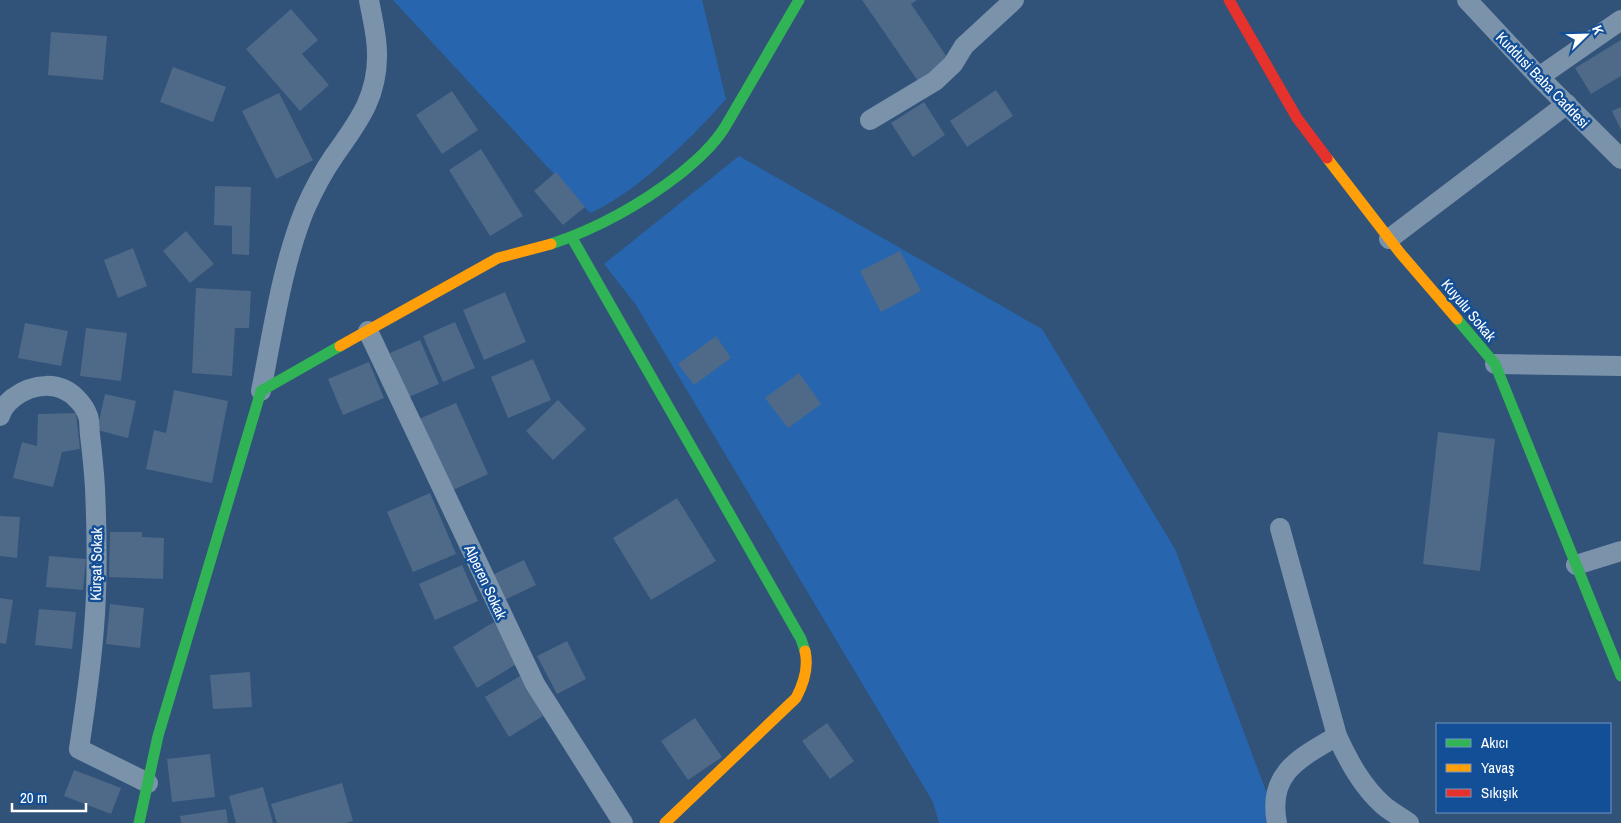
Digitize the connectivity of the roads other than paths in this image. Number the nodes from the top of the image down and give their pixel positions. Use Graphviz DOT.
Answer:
graph roads {
  1 [pos="369,0"];
  2 [pos="799,0"];
  3 [pos="1014,0"];
  4 [pos="1229,0"];
  5 [pos="1468,0"];
  6 [pos="1621,20"];
  7 [pos="1539,77"];
  8 [pos="1567,104"];
  9 [pos="870,120"];
  10 [pos="1621,159"];
  11 [pos="572,238"];
  12 [pos="1389,239"];
  13 [pos="368,331"];
  14 [pos="1495,364"];
  15 [pos="1621,366"];
  16 [pos="261,391"];
  17 [pos="0,416"];
  18 [pos="1280,528"];
  19 [pos="1621,551"];
  20 [pos="1576,565"];
  21 [pos="1621,676"];
  22 [pos="1337,736"];
  23 [pos="148,783"];
  24 [pos="138,821"];
  25 [pos="623,823"];
  26 [pos="665,823"];
  27 [pos="1277,823"];
  28 [pos="1409,823"];
  1 -- 16 [label="street"];
  2 -- 11 [label="street"];
  3 -- 9 [label="street"];
  4 -- 12 [label="street, Kuyulu Sokak"];
  5 -- 7 [label="street, Kuddusi Baba Caddesi"];
  6 -- 7 [label="street"];
  7 -- 8 [label="street, Kuddusi Baba Caddesi"];
  8 -- 10 [label="street, Kuddusi Baba Caddesi"];
  8 -- 12 [label="street"];
  11 -- 13 [label="street"];
  11 -- 26 [label="street"];
  12 -- 14 [label="street, Kuyulu Sokak"];
  13 -- 16 [label="street"];
  13 -- 25 [label="street, Alperen Sokak"];
  14 -- 15 [label="street"];
  14 -- 20 [label="street, Kuyulu Sokak"];
  16 -- 23 [label="street"];
  17 -- 23 [label="street, Kürşat Sokak"];
  18 -- 22 [label="street"];
  19 -- 20 [label="street"];
  20 -- 21 [label="street, Kuyulu Sokak"];
  22 -- 27 [label="street"];
  22 -- 28 [label="street"];
  23 -- 24 [label="street"];
}
